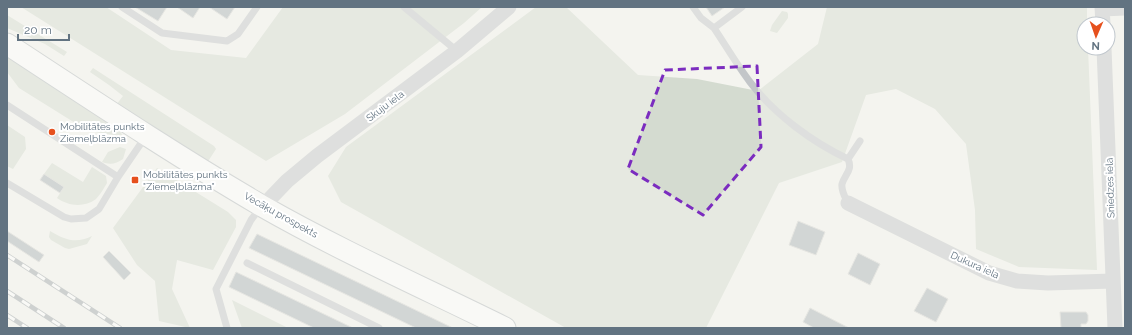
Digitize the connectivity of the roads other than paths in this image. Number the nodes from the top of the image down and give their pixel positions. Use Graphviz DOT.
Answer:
graph roads {
  1 [pos="122,7"];
  2 [pos="257,7"];
  3 [pos="404,7"];
  4 [pos="509,7"];
  5 [pos="693,7"];
  6 [pos="742,7"];
  7 [pos="1102,8"];
  8 [pos="1125,8"];
  9 [pos="714,28"];
  10 [pos="7,45"];
  11 [pos="457,51"];
  12 [pos="1104,56"];
  13 [pos="7,105"];
  14 [pos="147,135"];
  15 [pos="860,141"];
  16 [pos="848,159"];
  17 [pos="118,177"];
  18 [pos="7,183"];
  19 [pos="848,203"];
  20 [pos="263,206"];
  21 [pos="247,263"];
  22 [pos="1113,281"];
  23 [pos="227,328"];
  24 [pos="379,328"];
  25 [pos="505,328"];
  26 [pos="1115,328"];
  1 -- 2 [label="lane"];
  3 -- 11 [label="lane"];
  4 -- 11 [label="street, Skuju iela"];
  5 -- 9 [label="lane"];
  6 -- 9 [label="lane"];
  7 -- 8 [label="street"];
  9 -- 16 [label="lane"];
  10 -- 14 [label="main road, Vecāķu prospekts"];
  11 -- 20 [label="street, Skuju iela"];
  12 -- 22 [label="street, Sniedzes iela"];
  13 -- 17 [label="lane"];
  14 -- 17 [label="lane"];
  14 -- 20 [label="main road, Vecāķu prospekts"];
  15 -- 16 [label="lane"];
  16 -- 19 [label="lane"];
  17 -- 18 [label="lane"];
  19 -- 22 [label="street, Dukura iela"];
  20 -- 23 [label="lane"];
  20 -- 25 [label="main road, Vecāķu prospekts"];
  21 -- 24 [label="lane"];
  22 -- 26 [label="street, Sniedzes iela"];
}
